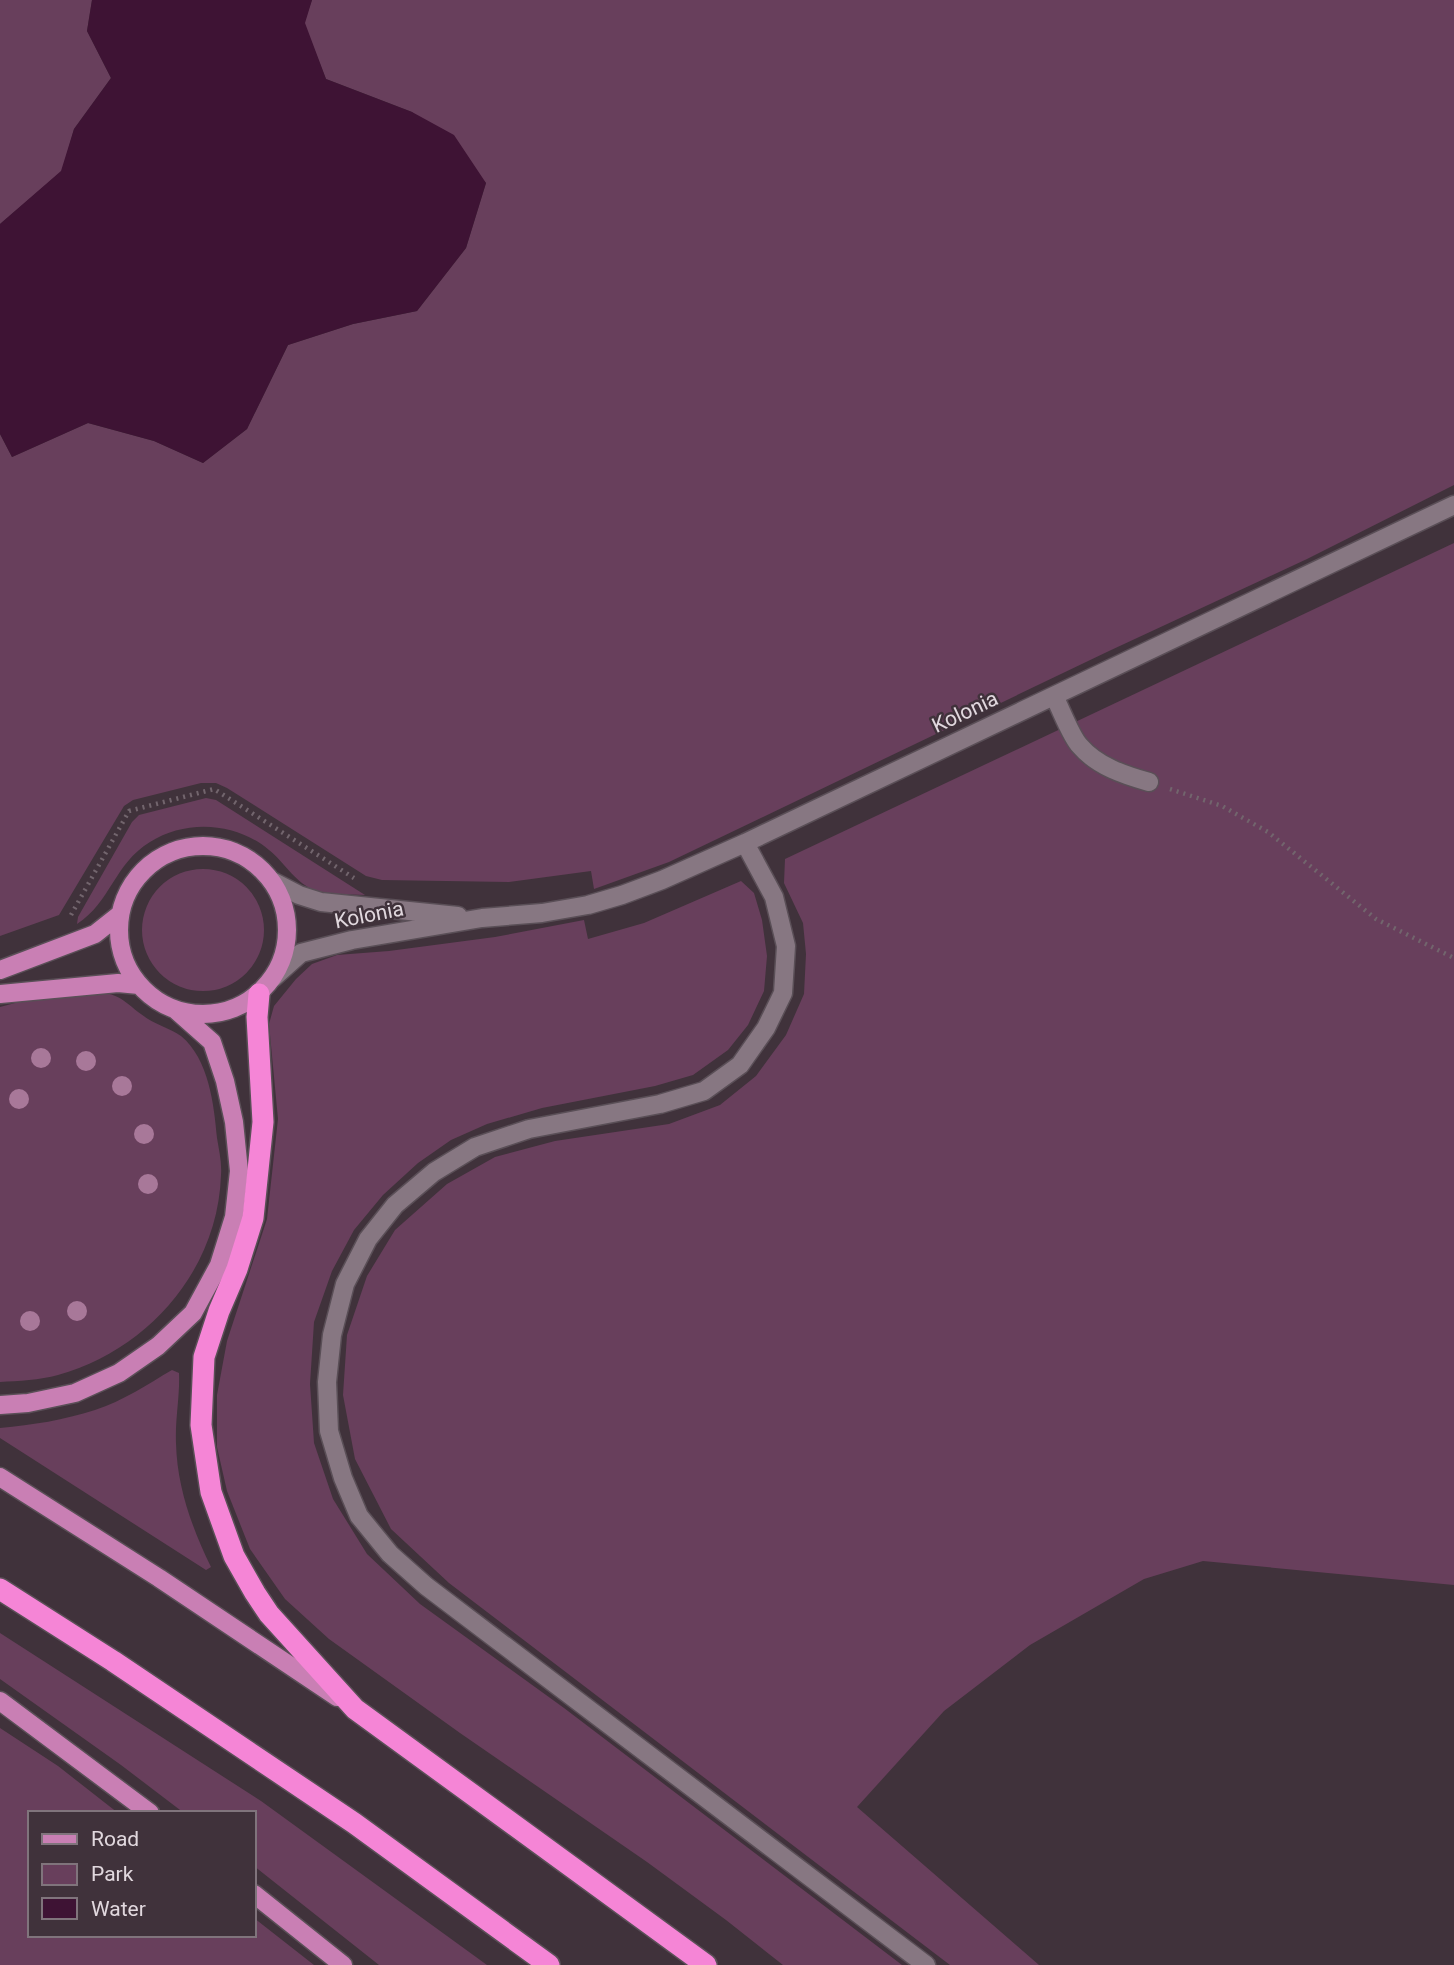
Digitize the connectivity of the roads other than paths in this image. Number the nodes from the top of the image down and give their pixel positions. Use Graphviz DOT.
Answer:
graph roads {
  1 [pos="1454,505"];
  2 [pos="1054,696"];
  3 [pos="1149,782"];
  4 [pos="745,843"];
  5 [pos="272,881"];
  6 [pos="119,915"];
  7 [pos="482,918"];
  8 [pos="0,970"];
  9 [pos="273,978"];
  10 [pos="139,985"];
  11 [pos="0,994"];
  12 [pos="259,994"];
  13 [pos="177,1011"];
  14 [pos="0,1405"];
  15 [pos="0,1476"];
  16 [pos="0,1589"];
  17 [pos="0,1701"];
  18 [pos="355,1709"];
  19 [pos="147,1811"];
  20 [pos="256,1896"];
  21 [pos="343,1965"];
  22 [pos="549,1965"];
  23 [pos="706,1965"];
  24 [pos="926,1965"];
  1 -- 2 [label="street, Kolonia"];
  2 -- 3 [label="street"];
  2 -- 4 [label="street, Kolonia"];
  4 -- 7 [label="street, Kolonia"];
  4 -- 24 [label="street"];
  5 -- 6 [label="main road"];
  5 -- 7 [label="street, Kolonia"];
  5 -- 9 [label="main road"];
  6 -- 8 [label="main road"];
  6 -- 10 [label="main road"];
  7 -- 9 [label="street, Kolonia"];
  9 -- 12 [label="main road"];
  10 -- 11 [label="main road"];
  10 -- 13 [label="main road"];
  12 -- 13 [label="main road"];
  12 -- 18 [label="highway"];
  13 -- 14 [label="main road"];
  15 -- 18 [label="main road"];
  16 -- 22 [label="highway"];
  17 -- 19 [label="main road"];
  18 -- 23 [label="highway"];
  20 -- 21 [label="main road"];
}
